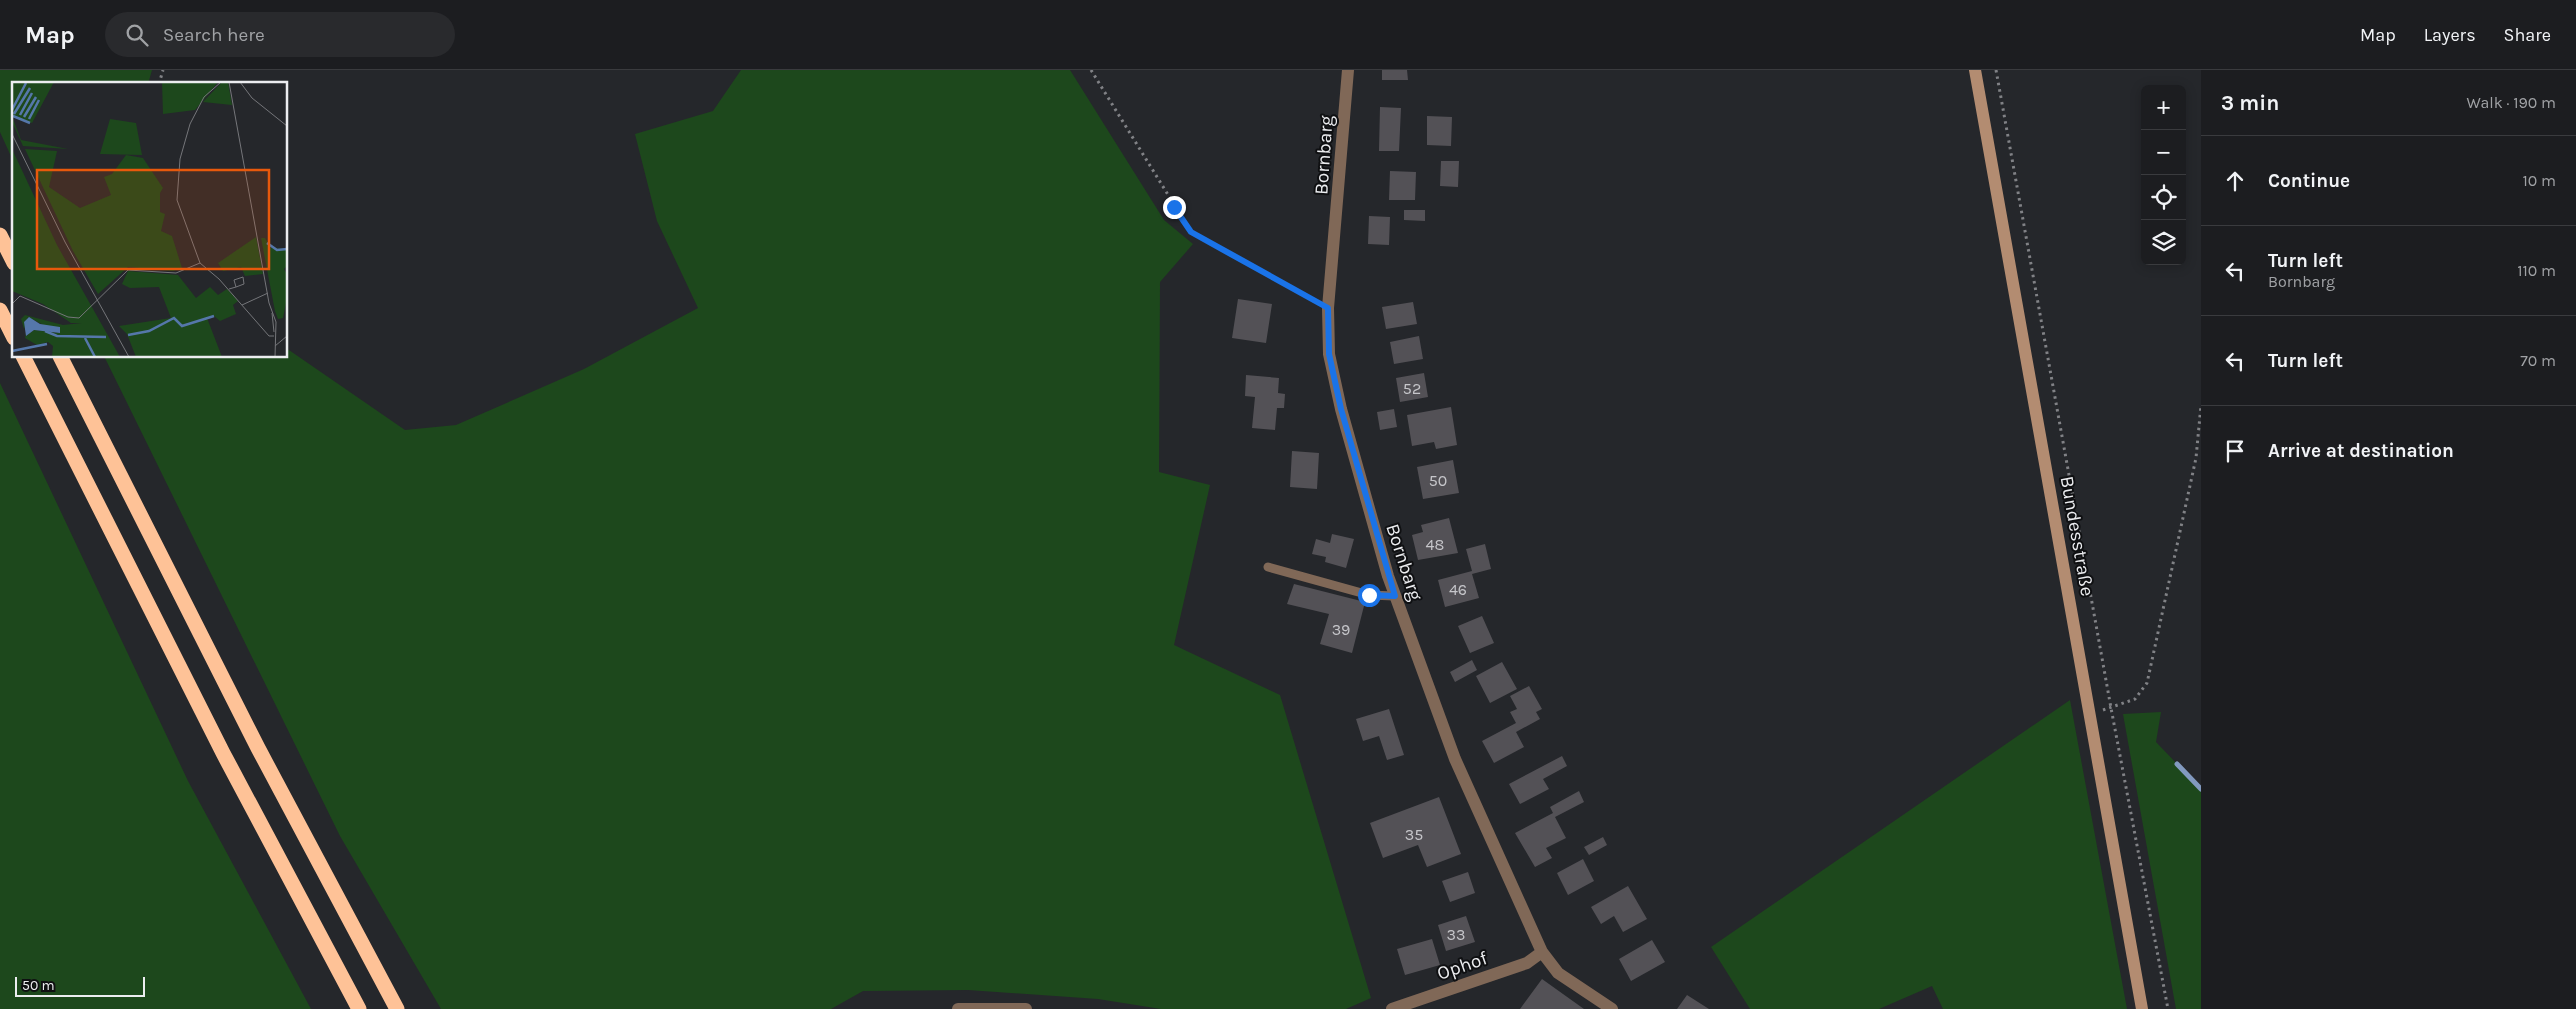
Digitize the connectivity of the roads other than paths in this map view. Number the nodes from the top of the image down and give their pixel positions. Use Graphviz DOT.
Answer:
graph roads {
  1 [pos="1348,70"];
  2 [pos="1975,70"];
  3 [pos="0,235"];
  4 [pos="12,260"];
  5 [pos="0,310"];
  6 [pos="12,334"];
  7 [pos="24,358"];
  8 [pos="61,358"];
  9 [pos="1268,567"];
  10 [pos="1395,596"];
  11 [pos="1542,952"];
  12 [pos="359,1009"];
  13 [pos="397,1009"];
  14 [pos="958,1009"];
  15 [pos="1026,1009"];
  16 [pos="1392,1009"];
  17 [pos="1612,1009"];
  18 [pos="2142,1009"];
  1 -- 10 [label="street, Bornbarg"];
  2 -- 18 [label="street, Bundesstraße"];
  3 -- 4 [label="highway"];
  5 -- 6 [label="highway"];
  7 -- 12 [label="highway"];
  8 -- 13 [label="highway"];
  9 -- 10 [label="lane"];
  10 -- 11 [label="street, Bornbarg"];
  11 -- 16 [label="street, Ophof"];
  11 -- 17 [label="street, Bornbarg"];
  14 -- 15 [label="street"];
}
